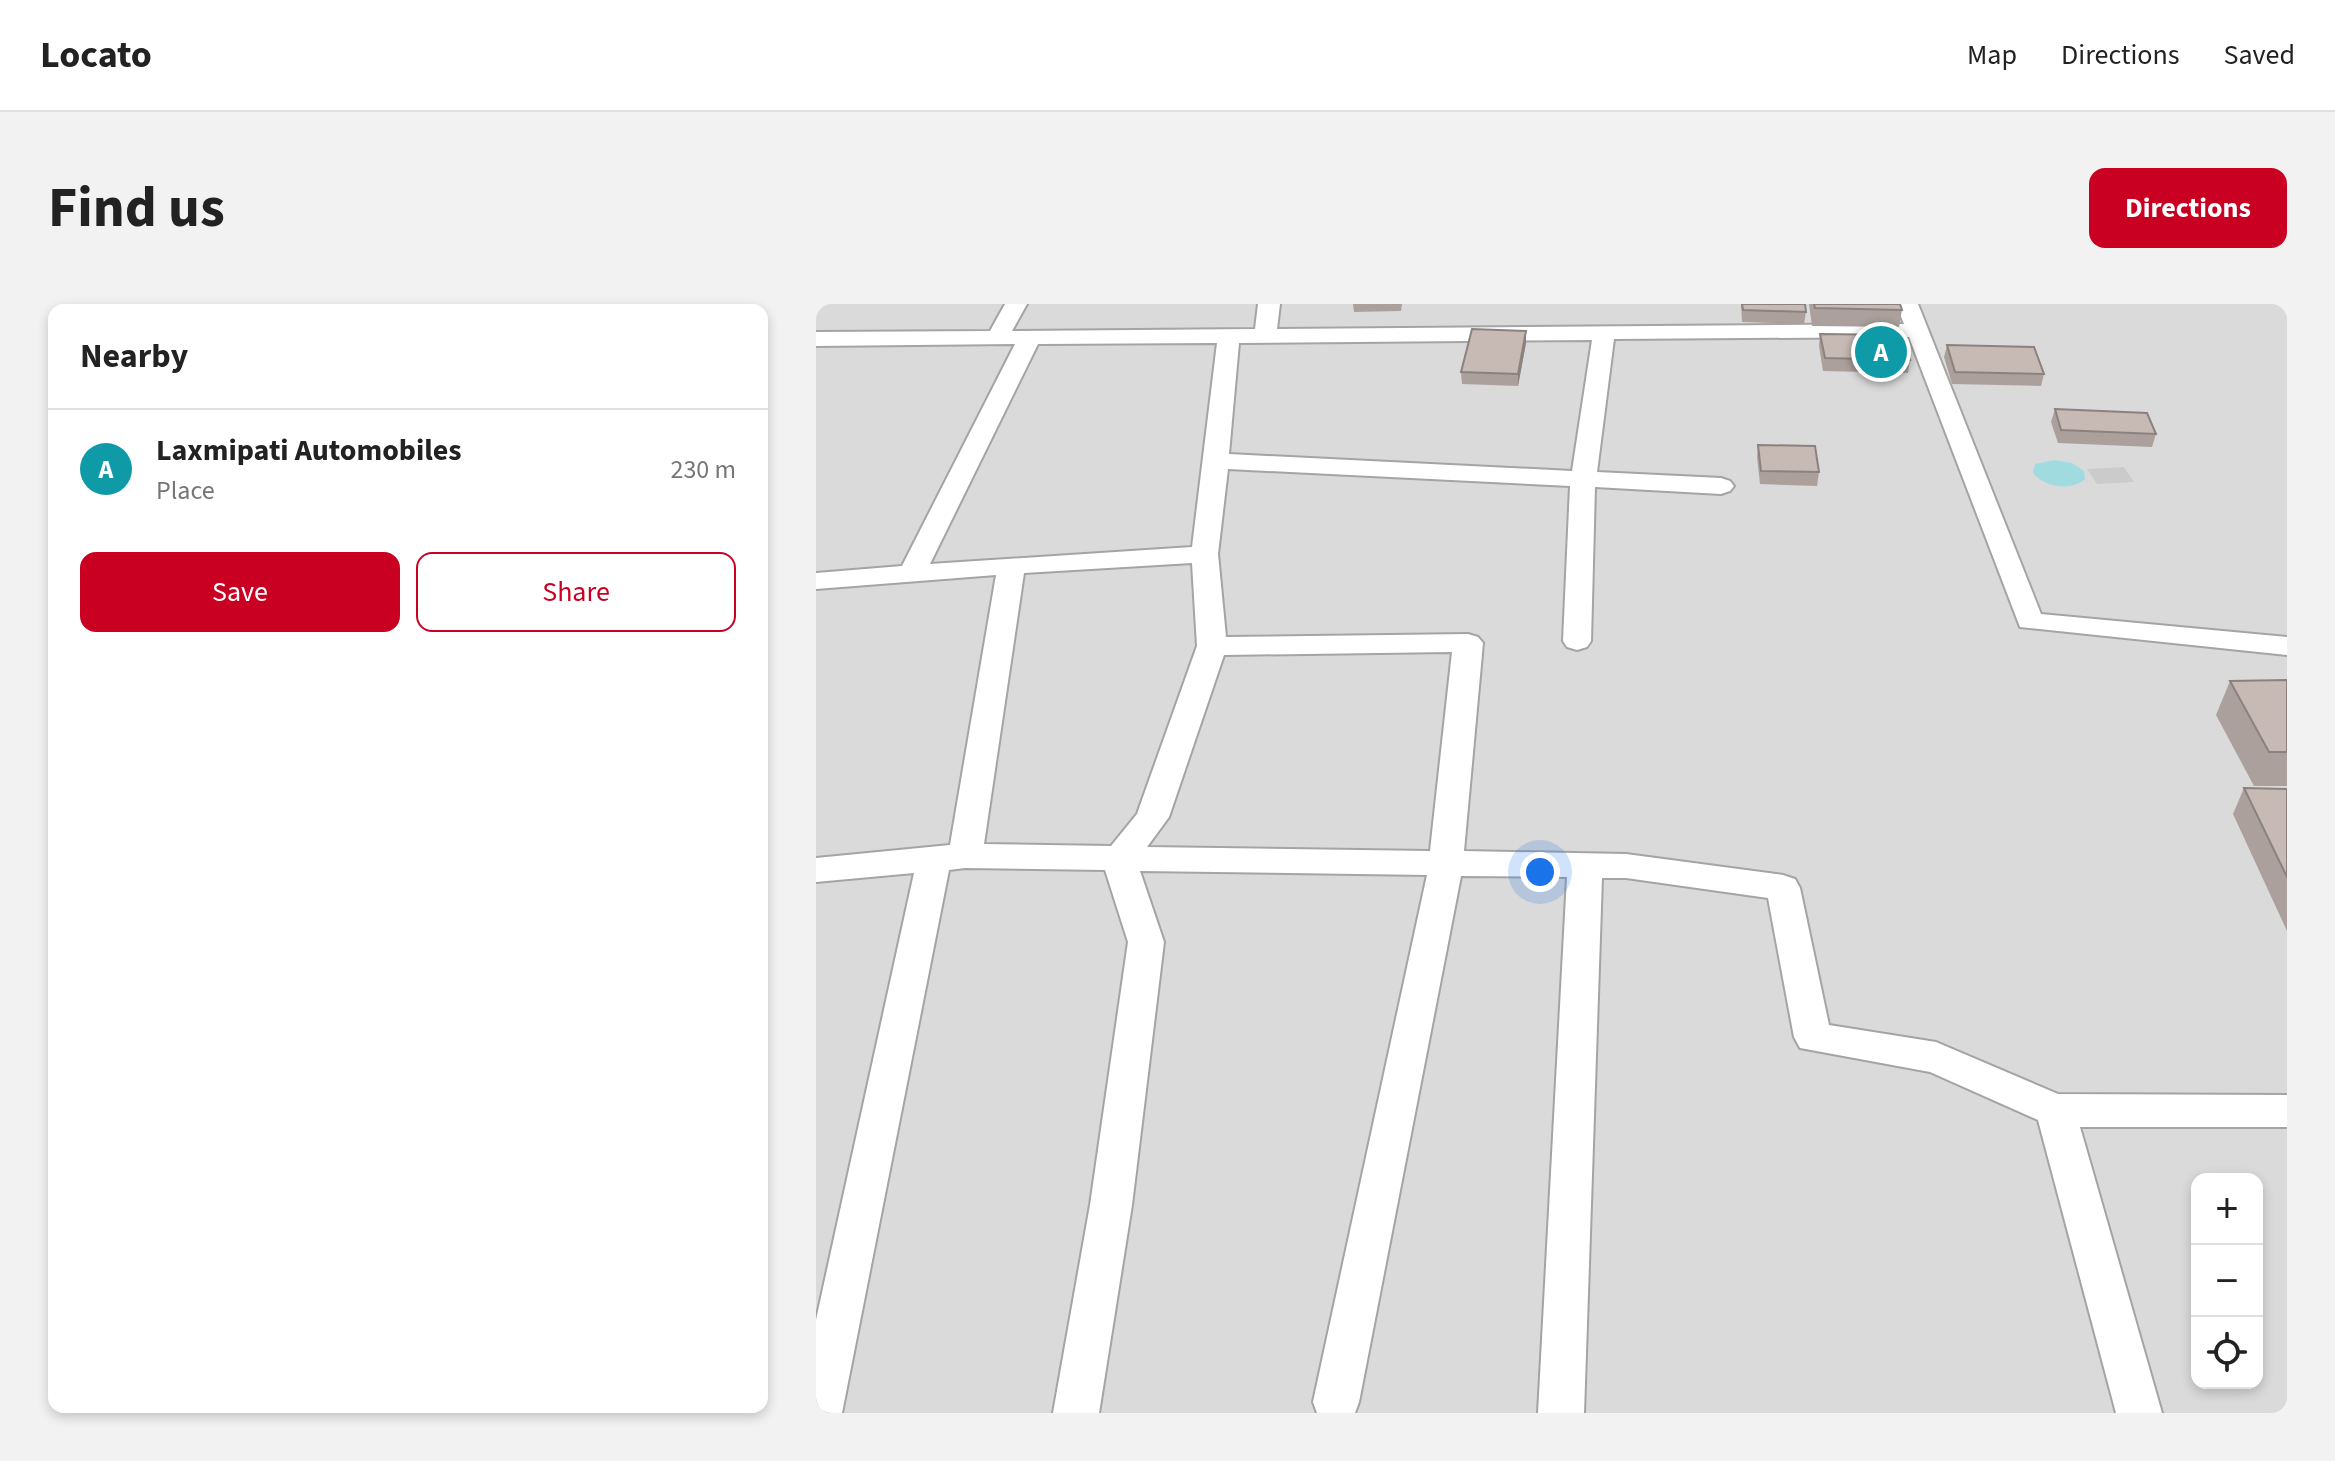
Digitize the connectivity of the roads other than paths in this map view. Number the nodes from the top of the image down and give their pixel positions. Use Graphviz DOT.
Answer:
graph roads {
  1 [pos="1016,304"];
  2 [pos="1269,304"];
  3 [pos="1907,304"];
  4 [pos="1917,330"];
  5 [pos="1604,333"];
  6 [pos="1229,336"];
  7 [pos="1265,336"];
  8 [pos="1030,337"];
  9 [pos="997,338"];
  10 [pos="816,339"];
  11 [pos="1216,461"];
  12 [pos="1583,479"];
  13 [pos="1721,486"];
  14 [pos="1205,554"];
  15 [pos="1011,566"];
  16 [pos="912,573"];
  17 [pos="817,582"];
  18 [pos="1577,641"];
  19 [pos="1212,646"];
  20 [pos="2287,646"];
  21 [pos="949,858"];
  22 [pos="1119,860"];
  23 [pos="1446,865"];
  24 [pos="1585,866"];
  25 [pos="816,870"];
  26 [pos="2055,1110"];
  27 [pos="2287,1112"];
  28 [pos="831,1282"];
  29 [pos="1336,1402"];
  30 [pos="819,1413"];
  31 [pos="1076,1413"];
  32 [pos="1561,1413"];
  33 [pos="2139,1413"];
  1 -- 9 [label="street"];
  2 -- 7 [label="street"];
  3 -- 4 [label="street"];
  4 -- 5 [label="street"];
  4 -- 20 [label="street"];
  5 -- 7 [label="street"];
  5 -- 12 [label="street"];
  6 -- 7 [label="street"];
  6 -- 8 [label="street"];
  6 -- 11 [label="street"];
  8 -- 9 [label="street"];
  8 -- 16 [label="street"];
  9 -- 10 [label="street"];
  11 -- 12 [label="street"];
  11 -- 14 [label="street"];
  12 -- 13 [label="street"];
  12 -- 18 [label="street"];
  14 -- 15 [label="street"];
  14 -- 19 [label="street"];
  15 -- 16 [label="street"];
  15 -- 21 [label="street"];
  16 -- 17 [label="street"];
  19 -- 22 [label="street"];
  19 -- 23 [label="street"];
  21 -- 22 [label="street"];
  21 -- 25 [label="street"];
  21 -- 28 [label="street"];
  22 -- 23 [label="street"];
  22 -- 31 [label="street"];
  23 -- 24 [label="street"];
  23 -- 29 [label="street"];
  24 -- 26 [label="street"];
  24 -- 32 [label="street"];
  26 -- 27 [label="street"];
  26 -- 33 [label="street"];
  28 -- 30 [label="street"];
}
